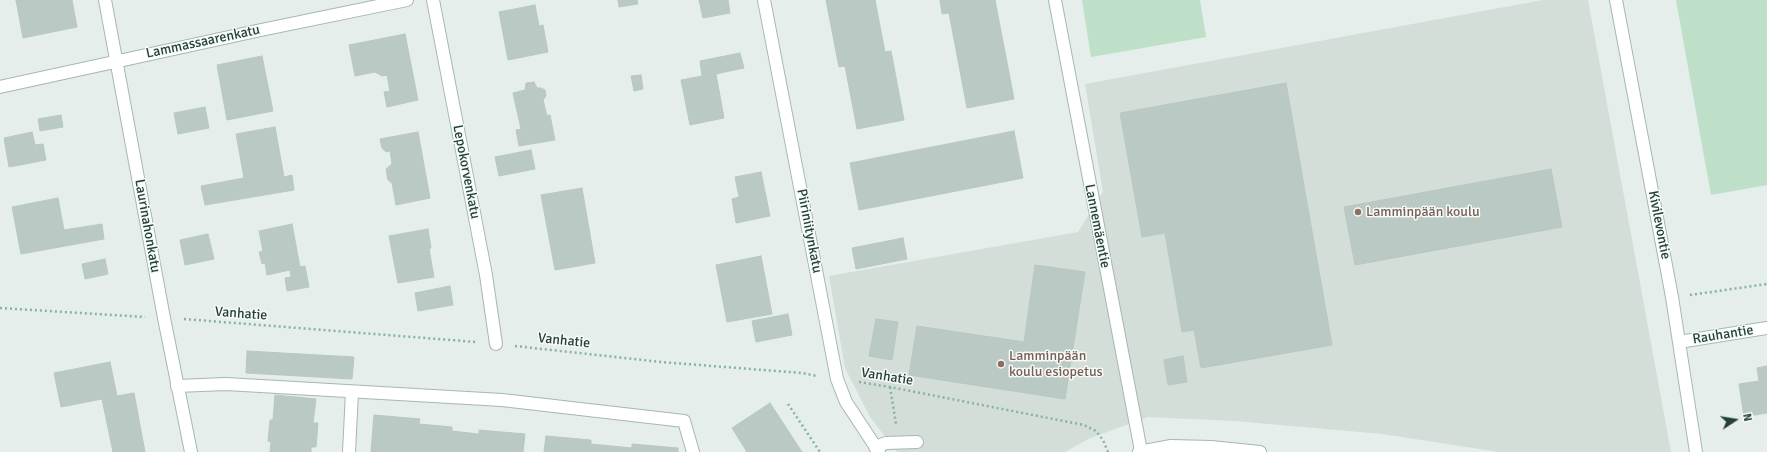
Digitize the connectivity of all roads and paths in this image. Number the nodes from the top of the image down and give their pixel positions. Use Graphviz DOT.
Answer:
graph roads {
  1 [pos="105,0"];
  2 [pos="407,0"];
  3 [pos="433,0"];
  4 [pos="764,0"];
  5 [pos="1055,0"];
  6 [pos="1616,0"];
  7 [pos="117,61"];
  8 [pos="0,87"];
  9 [pos="1767,284"];
  10 [pos="1672,297"];
  11 [pos="0,308"];
  12 [pos="164,318"];
  13 [pos="1767,328"];
  14 [pos="1678,342"];
  15 [pos="496,344"];
  16 [pos="837,379"];
  17 [pos="178,386"];
  18 [pos="890,387"];
  19 [pos="352,392"];
  20 [pos="788,404"];
  21 [pos="899,442"];
  22 [pos="917,442"];
  23 [pos="877,449"];
  24 [pos="191,452"];
  25 [pos="349,452"];
  26 [pos="693,452"];
  27 [pos="820,452"];
  28 [pos="1108,452"];
  29 [pos="1140,452"];
  30 [pos="1260,452"];
  31 [pos="1696,452"];
  1 -- 7 [label="street, Laurinahonkatu"];
  2 -- 7 [label="street, Lammassaarenkatu"];
  3 -- 15 [label="street, Lepokorvenkatu"];
  4 -- 16 [label="street, Piiriniitynkatu"];
  5 -- 29 [label="street, Lannemäentie"];
  6 -- 10 [label="street, Kivilevontie"];
  7 -- 8 [label="street, Lammassaarenkatu"];
  7 -- 12 [label="street, Laurinahonkatu"];
  9 -- 10 [label="path"];
  10 -- 14 [label="street, Kivilevontie"];
  11 -- 12 [label="path, Vanhatie"];
  12 -- 15 [label="path, Vanhatie"];
  12 -- 17 [label="street, Laurinahonkatu"];
  13 -- 14 [label="street, Rauhantie"];
  14 -- 31 [label="street, Kivilevontie"];
  15 -- 16 [label="path, Vanhatie"];
  16 -- 18 [label="path, Vanhatie"];
  16 -- 23 [label="street, Piiriniitynkatu"];
  17 -- 19 [label="street"];
  17 -- 24 [label="street, Laurinahonkatu"];
  18 -- 21 [label="path"];
  18 -- 28 [label="path, Vanhatie"];
  19 -- 25 [label="street"];
  19 -- 26 [label="street"];
  20 -- 27 [label="path"];
  21 -- 22 [label="street"];
  21 -- 23 [label="street"];
  29 -- 30 [label="street"];
}
